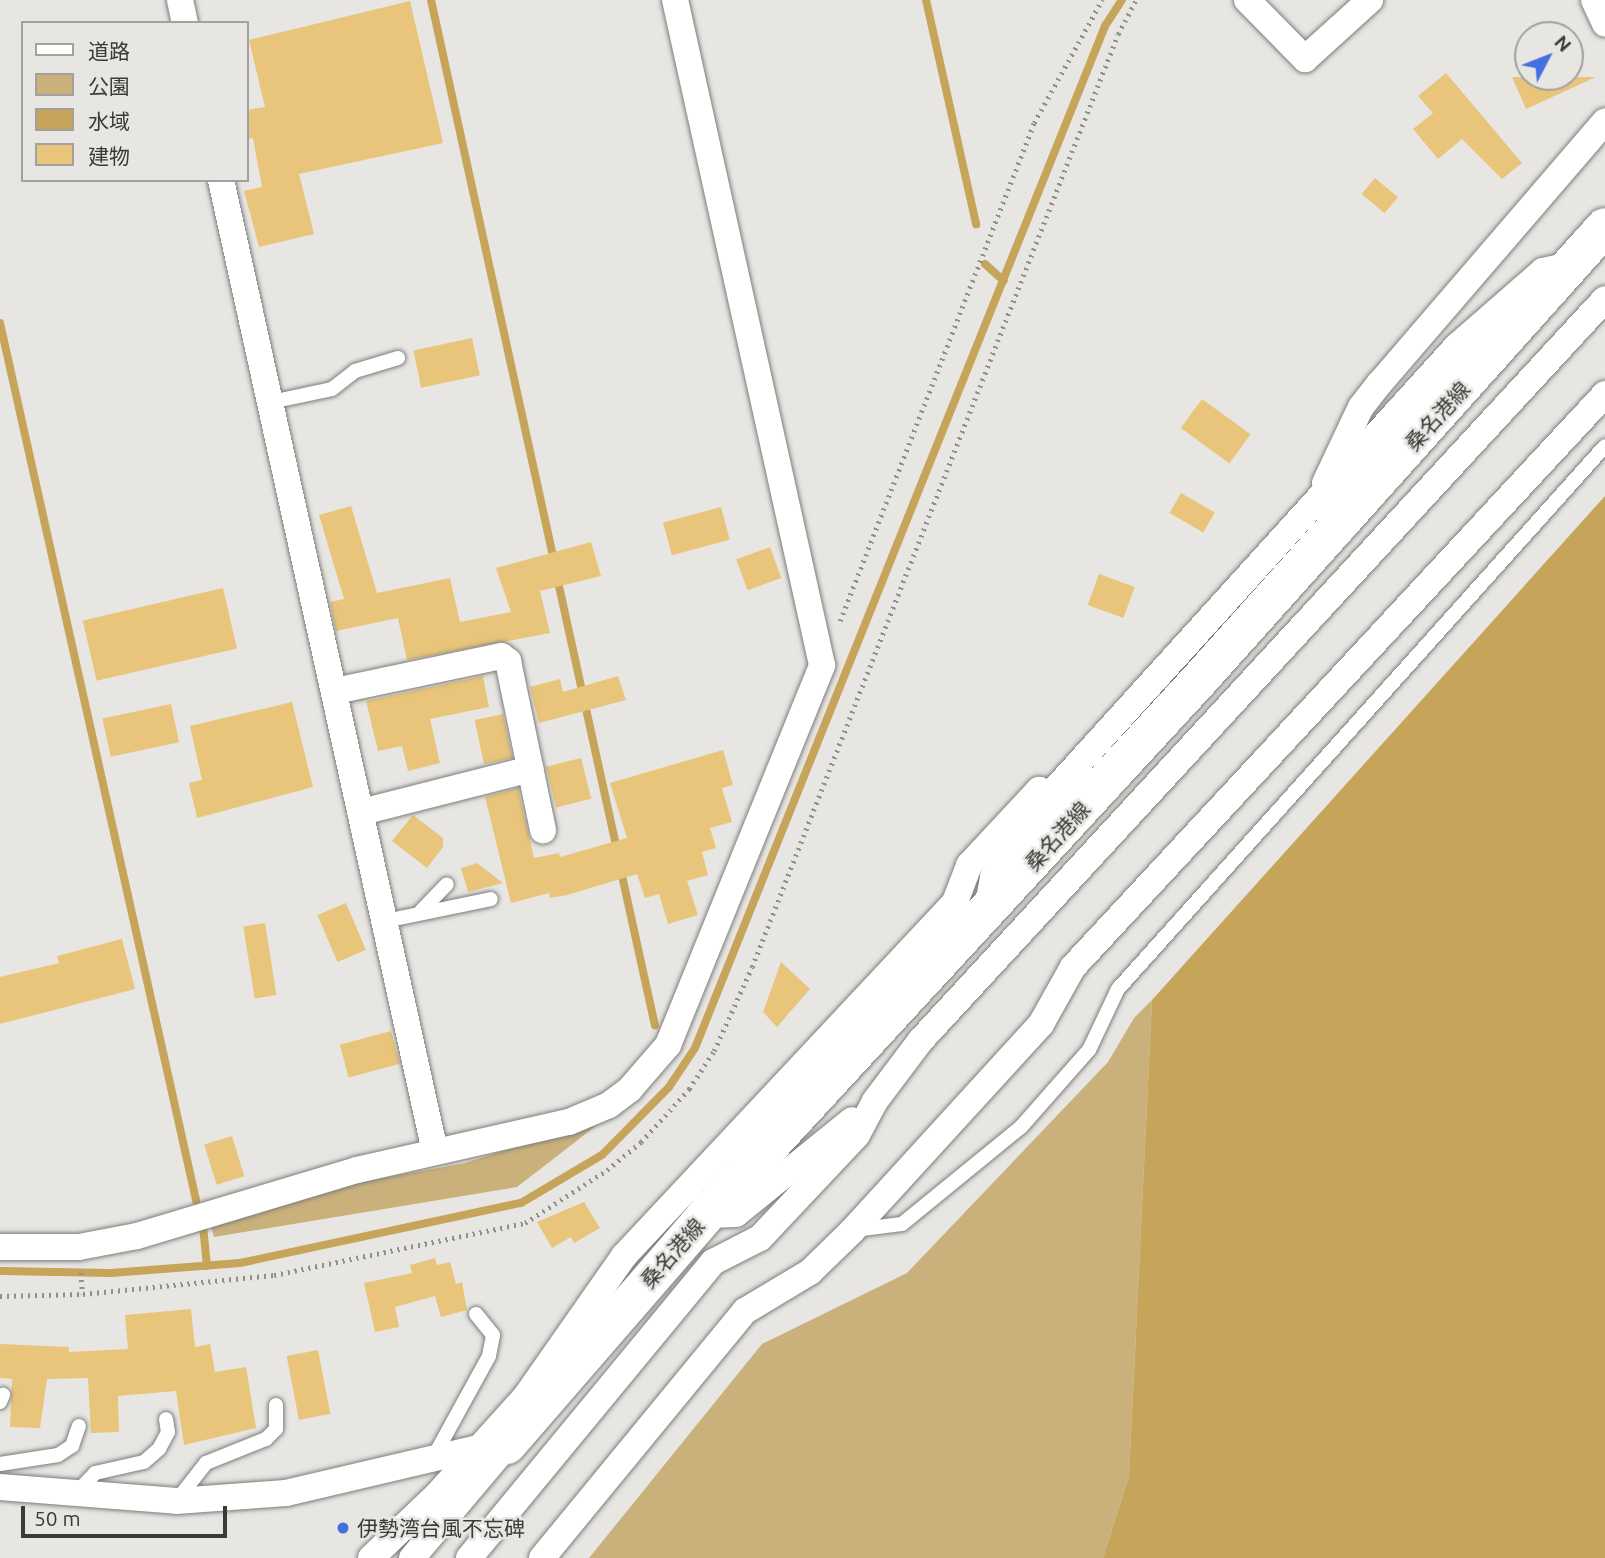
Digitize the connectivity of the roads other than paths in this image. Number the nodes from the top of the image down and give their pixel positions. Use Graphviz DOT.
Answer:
graph roads {
  1 [pos="180,0"];
  2 [pos="675,0"];
  3 [pos="1247,0"];
  4 [pos="1370,0"];
  5 [pos="1594,0"];
  6 [pos="185,21"];
  7 [pos="1605,24"];
  8 [pos="1605,121"];
  9 [pos="221,182"];
  10 [pos="1605,227"];
  11 [pos="1572,265"];
  12 [pos="1605,299"];
  13 [pos="398,358"];
  14 [pos="1605,394"];
  15 [pos="271,402"];
  16 [pos="1605,446"];
  17 [pos="1312,510"];
  18 [pos="335,691"];
  19 [pos="531,769"];
  20 [pos="1050,795"];
  21 [pos="362,812"];
  22 [pos="543,830"];
  23 [pos="447,884"];
  24 [pos="491,899"];
  25 [pos="421,911"];
  26 [pos="987,913"];
  27 [pos="386,921"];
  28 [pos="875,1101"];
  29 [pos="435,1152"];
  30 [pos="706,1215"];
  31 [pos="853,1230"];
  32 [pos="0,1247"];
  33 [pos="476,1314"];
  34 [pos="276,1405"];
  35 [pos="166,1419"];
  36 [pos="79,1426"];
  37 [pos="495,1446"];
  38 [pos="430,1462"];
  39 [pos="0,1464"];
  40 [pos="0,1487"];
  41 [pos="74,1495"];
  42 [pos="176,1501"];
  43 [pos="371,1558"];
  44 [pos="412,1558"];
  45 [pos="469,1558"];
  46 [pos="541,1558"];
  1 -- 6 [label="street"];
  2 -- 29 [label="street"];
  3 -- 4 [label="street"];
  5 -- 7 [label="street"];
  8 -- 17 [label="street"];
  9 -- 15 [label="street"];
  10 -- 11 [label="main road, 桑名港線"];
  11 -- 17 [label="street"];
  11 -- 26 [label="main road, 桑名港線"];
  12 -- 28 [label="street"];
  13 -- 15 [label="lane"];
  14 -- 31 [label="street"];
  15 -- 18 [label="street"];
  16 -- 31 [label="lane"];
  17 -- 20 [label="street"];
  18 -- 19 [label="street"];
  18 -- 21 [label="street"];
  19 -- 21 [label="street"];
  19 -- 22 [label="street"];
  20 -- 26 [label="street"];
  20 -- 37 [label="street"];
  21 -- 27 [label="street"];
  23 -- 25 [label="lane"];
  24 -- 25 [label="lane"];
  25 -- 27 [label="lane"];
  26 -- 30 [label="main road, 桑名港線"];
  27 -- 29 [label="street"];
  28 -- 30 [label="street"];
  28 -- 45 [label="street"];
  29 -- 32 [label="street"];
  30 -- 37 [label="main road, 桑名港線"];
  31 -- 46 [label="street"];
  33 -- 38 [label="lane"];
  34 -- 42 [label="lane"];
  35 -- 41 [label="lane"];
  36 -- 39 [label="lane"];
  37 -- 38 [label="street"];
  37 -- 43 [label="street"];
  37 -- 44 [label="street"];
  38 -- 42 [label="street"];
  40 -- 41 [label="street"];
  41 -- 42 [label="street"];
}
